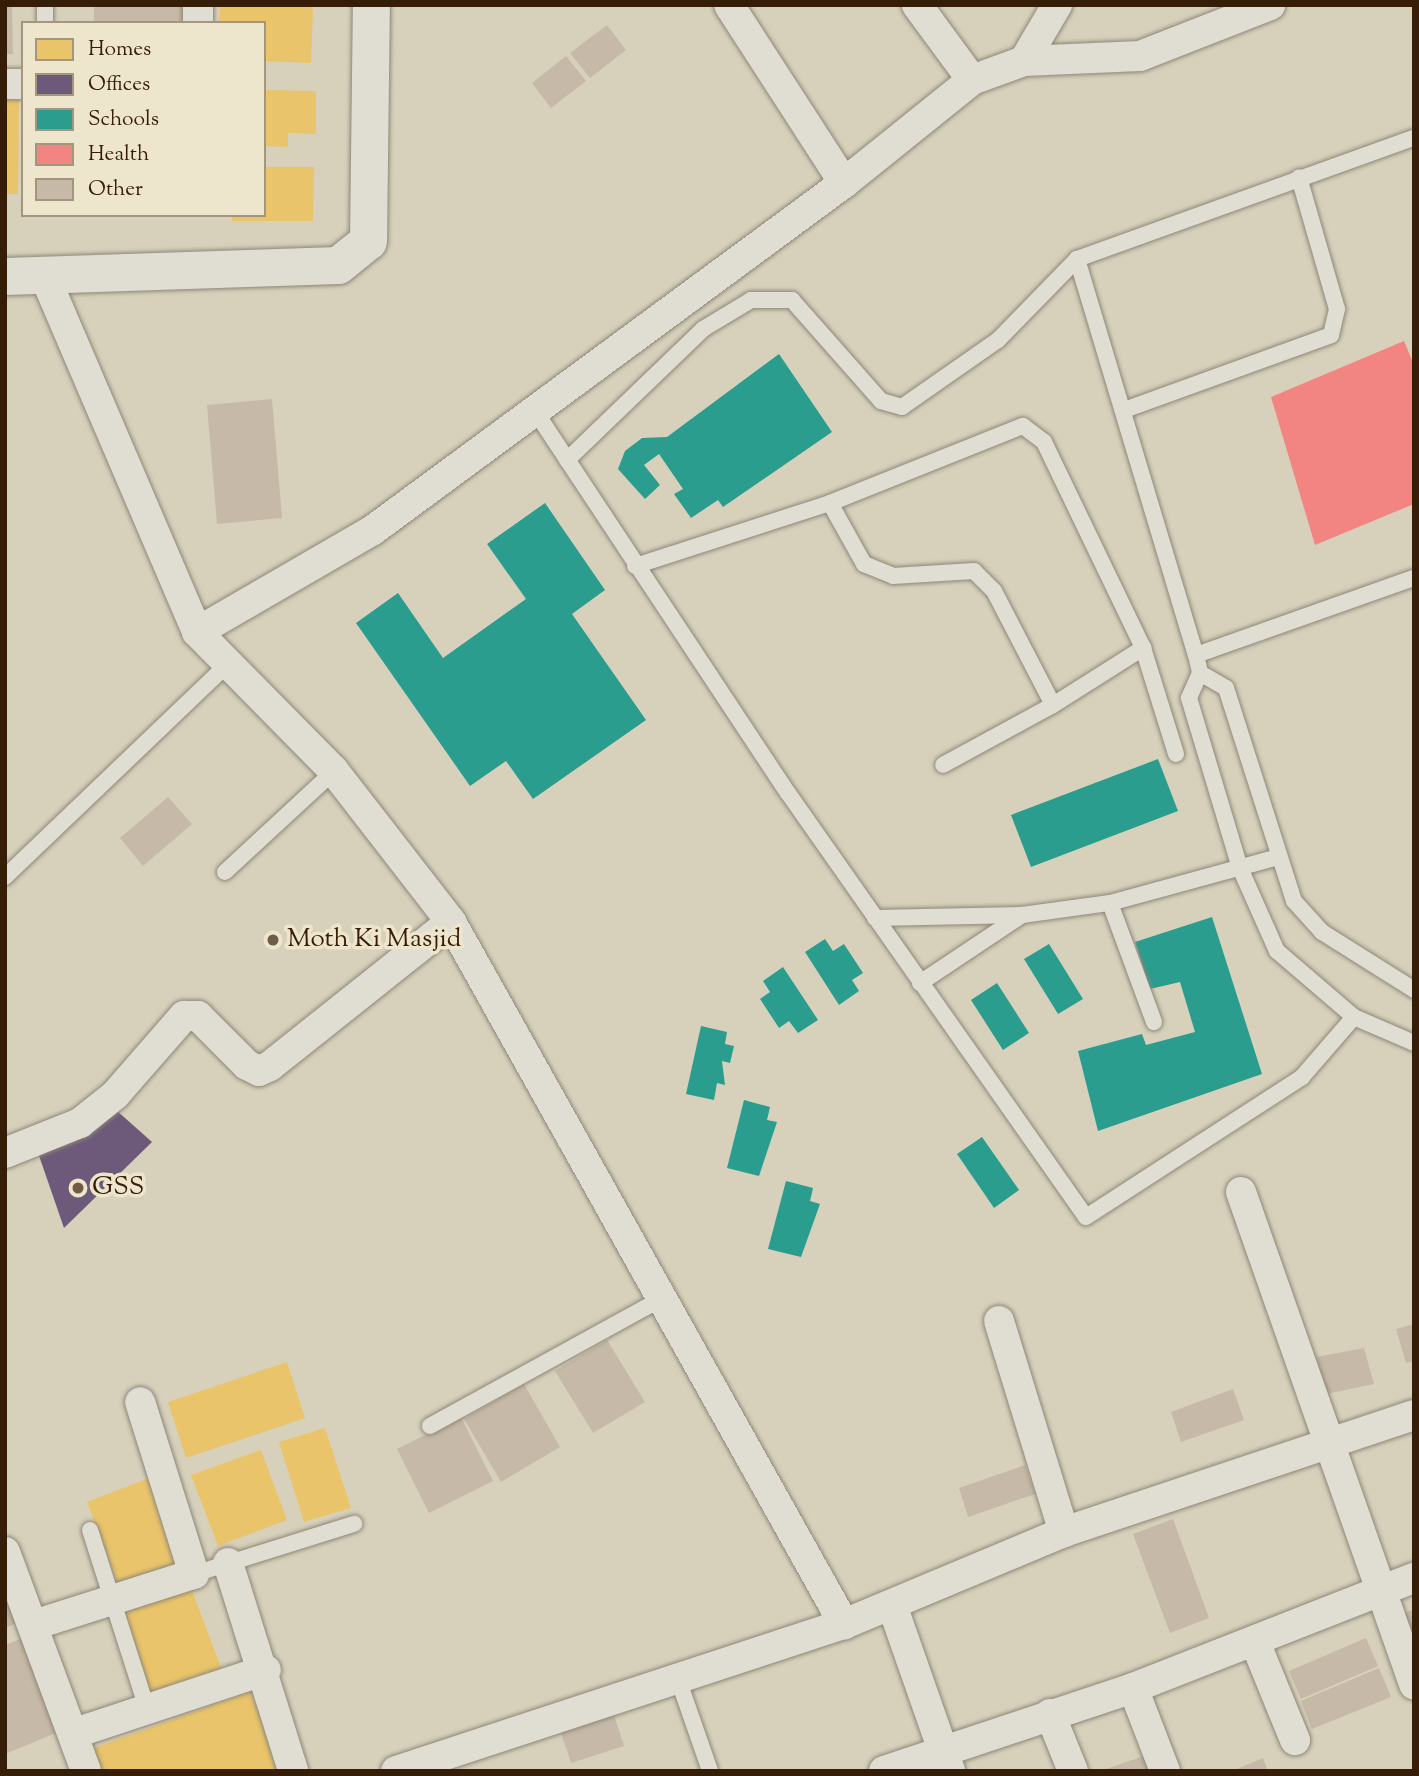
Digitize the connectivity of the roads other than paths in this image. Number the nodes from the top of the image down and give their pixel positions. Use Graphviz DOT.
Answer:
graph roads {
  1 [pos="371,5"];
  2 [pos="729,5"];
  3 [pos="917,5"];
  4 [pos="1057,5"];
  5 [pos="1270,5"];
  6 [pos="1024,61"];
  7 [pos="972,80"];
  8 [pos="1414,138"];
  9 [pos="1299,177"];
  10 [pos="844,183"];
  11 [pos="1077,259"];
  12 [pos="5,276"];
  13 [pos="45,277"];
  14 [pos="1127,408"];
  15 [pos="535,411"];
  16 [pos="567,460"];
  17 [pos="830,503"];
  18 [pos="635,566"];
  19 [pos="1414,578"];
  20 [pos="197,632"];
  21 [pos="1143,648"];
  22 [pos="1196,655"];
  23 [pos="226,666"];
  24 [pos="1200,673"];
  25 [pos="1052,705"];
  26 [pos="1176,754"];
  27 [pos="943,765"];
  28 [pos="334,771"];
  29 [pos="1278,857"];
  30 [pos="1240,868"];
  31 [pos="225,872"];
  32 [pos="5,877"];
  33 [pos="1110,903"];
  34 [pos="1022,915"];
  35 [pos="875,918"];
  36 [pos="451,922"];
  37 [pos="920,983"];
  38 [pos="1414,990"];
  39 [pos="1354,1017"];
  40 [pos="1154,1022"];
  41 [pos="1414,1043"];
  42 [pos="5,1153"];
  43 [pos="1241,1192"];
  44 [pos="665,1297"];
  45 [pos="999,1321"];
  46 [pos="140,1402"];
  47 [pos="1414,1415"];
  48 [pos="430,1426"];
  49 [pos="1328,1440"];
  50 [pos="354,1524"];
  51 [pos="90,1530"];
  52 [pos="1064,1532"];
  53 [pos="5,1552"];
  54 [pos="228,1563"];
  55 [pos="194,1574"];
  56 [pos="1414,1578"];
  57 [pos="1382,1591"];
  58 [pos="110,1604"];
  59 [pos="895,1613"];
  60 [pos="37,1624"];
  61 [pos="844,1624"];
  62 [pos="1255,1642"];
  63 [pos="266,1670"];
  64 [pos="677,1676"];
  65 [pos="1414,1684"];
  66 [pos="1133,1688"];
  67 [pos="148,1712"];
  68 [pos="1050,1714"];
  69 [pos="75,1733"];
  70 [pos="1295,1740"];
  71 [pos="946,1760"];
  72 [pos="86,1771"];
  73 [pos="293,1771"];
  74 [pos="396,1771"];
  75 [pos="710,1771"];
  76 [pos="884,1771"];
  77 [pos="1073,1771"];
  78 [pos="1166,1771"];
  1 -- 13 [label="street"];
  2 -- 10 [label="street"];
  3 -- 7 [label="street"];
  4 -- 6 [label="street"];
  5 -- 6 [label="street"];
  6 -- 7 [label="street"];
  7 -- 10 [label="street"];
  8 -- 9 [label="lane"];
  9 -- 11 [label="lane"];
  9 -- 14 [label="lane"];
  10 -- 15 [label="street"];
  11 -- 14 [label="lane"];
  11 -- 16 [label="lane"];
  12 -- 13 [label="street"];
  13 -- 20 [label="street"];
  14 -- 22 [label="lane"];
  15 -- 16 [label="lane"];
  15 -- 20 [label="street"];
  16 -- 18 [label="lane"];
  17 -- 18 [label="lane"];
  17 -- 21 [label="lane"];
  17 -- 25 [label="lane"];
  18 -- 35 [label="lane"];
  19 -- 22 [label="lane"];
  20 -- 23 [label="street"];
  21 -- 25 [label="lane"];
  21 -- 26 [label="lane"];
  22 -- 24 [label="lane"];
  23 -- 28 [label="street"];
  23 -- 32 [label="lane"];
  24 -- 29 [label="lane"];
  24 -- 30 [label="lane"];
  25 -- 27 [label="lane"];
  28 -- 31 [label="lane"];
  28 -- 36 [label="street"];
  29 -- 30 [label="lane"];
  29 -- 38 [label="lane"];
  30 -- 33 [label="lane"];
  30 -- 39 [label="lane"];
  33 -- 34 [label="lane"];
  33 -- 40 [label="lane"];
  34 -- 35 [label="lane"];
  34 -- 37 [label="lane"];
  35 -- 37 [label="lane"];
  36 -- 42 [label="street"];
  36 -- 44 [label="street"];
  37 -- 39 [label="lane"];
  39 -- 41 [label="lane"];
  43 -- 49 [label="street"];
  44 -- 48 [label="lane"];
  44 -- 61 [label="street"];
  45 -- 52 [label="street"];
  46 -- 55 [label="street"];
  47 -- 49 [label="street"];
  49 -- 52 [label="street"];
  49 -- 57 [label="street"];
  50 -- 54 [label="lane"];
  51 -- 58 [label="lane"];
  52 -- 59 [label="street"];
  53 -- 60 [label="street"];
  54 -- 55 [label="lane"];
  54 -- 63 [label="street"];
  55 -- 58 [label="street"];
  56 -- 57 [label="street"];
  57 -- 62 [label="street"];
  57 -- 65 [label="street"];
  58 -- 60 [label="street"];
  58 -- 67 [label="lane"];
  59 -- 61 [label="street"];
  59 -- 71 [label="street"];
  60 -- 69 [label="street"];
  61 -- 64 [label="street"];
  62 -- 66 [label="street"];
  62 -- 70 [label="street"];
  63 -- 67 [label="street"];
  63 -- 73 [label="street"];
  64 -- 74 [label="street"];
  64 -- 75 [label="lane"];
  66 -- 68 [label="street"];
  66 -- 78 [label="street"];
  67 -- 69 [label="street"];
  68 -- 71 [label="street"];
  68 -- 77 [label="street"];
  69 -- 72 [label="street"];
  71 -- 76 [label="street"];
}
